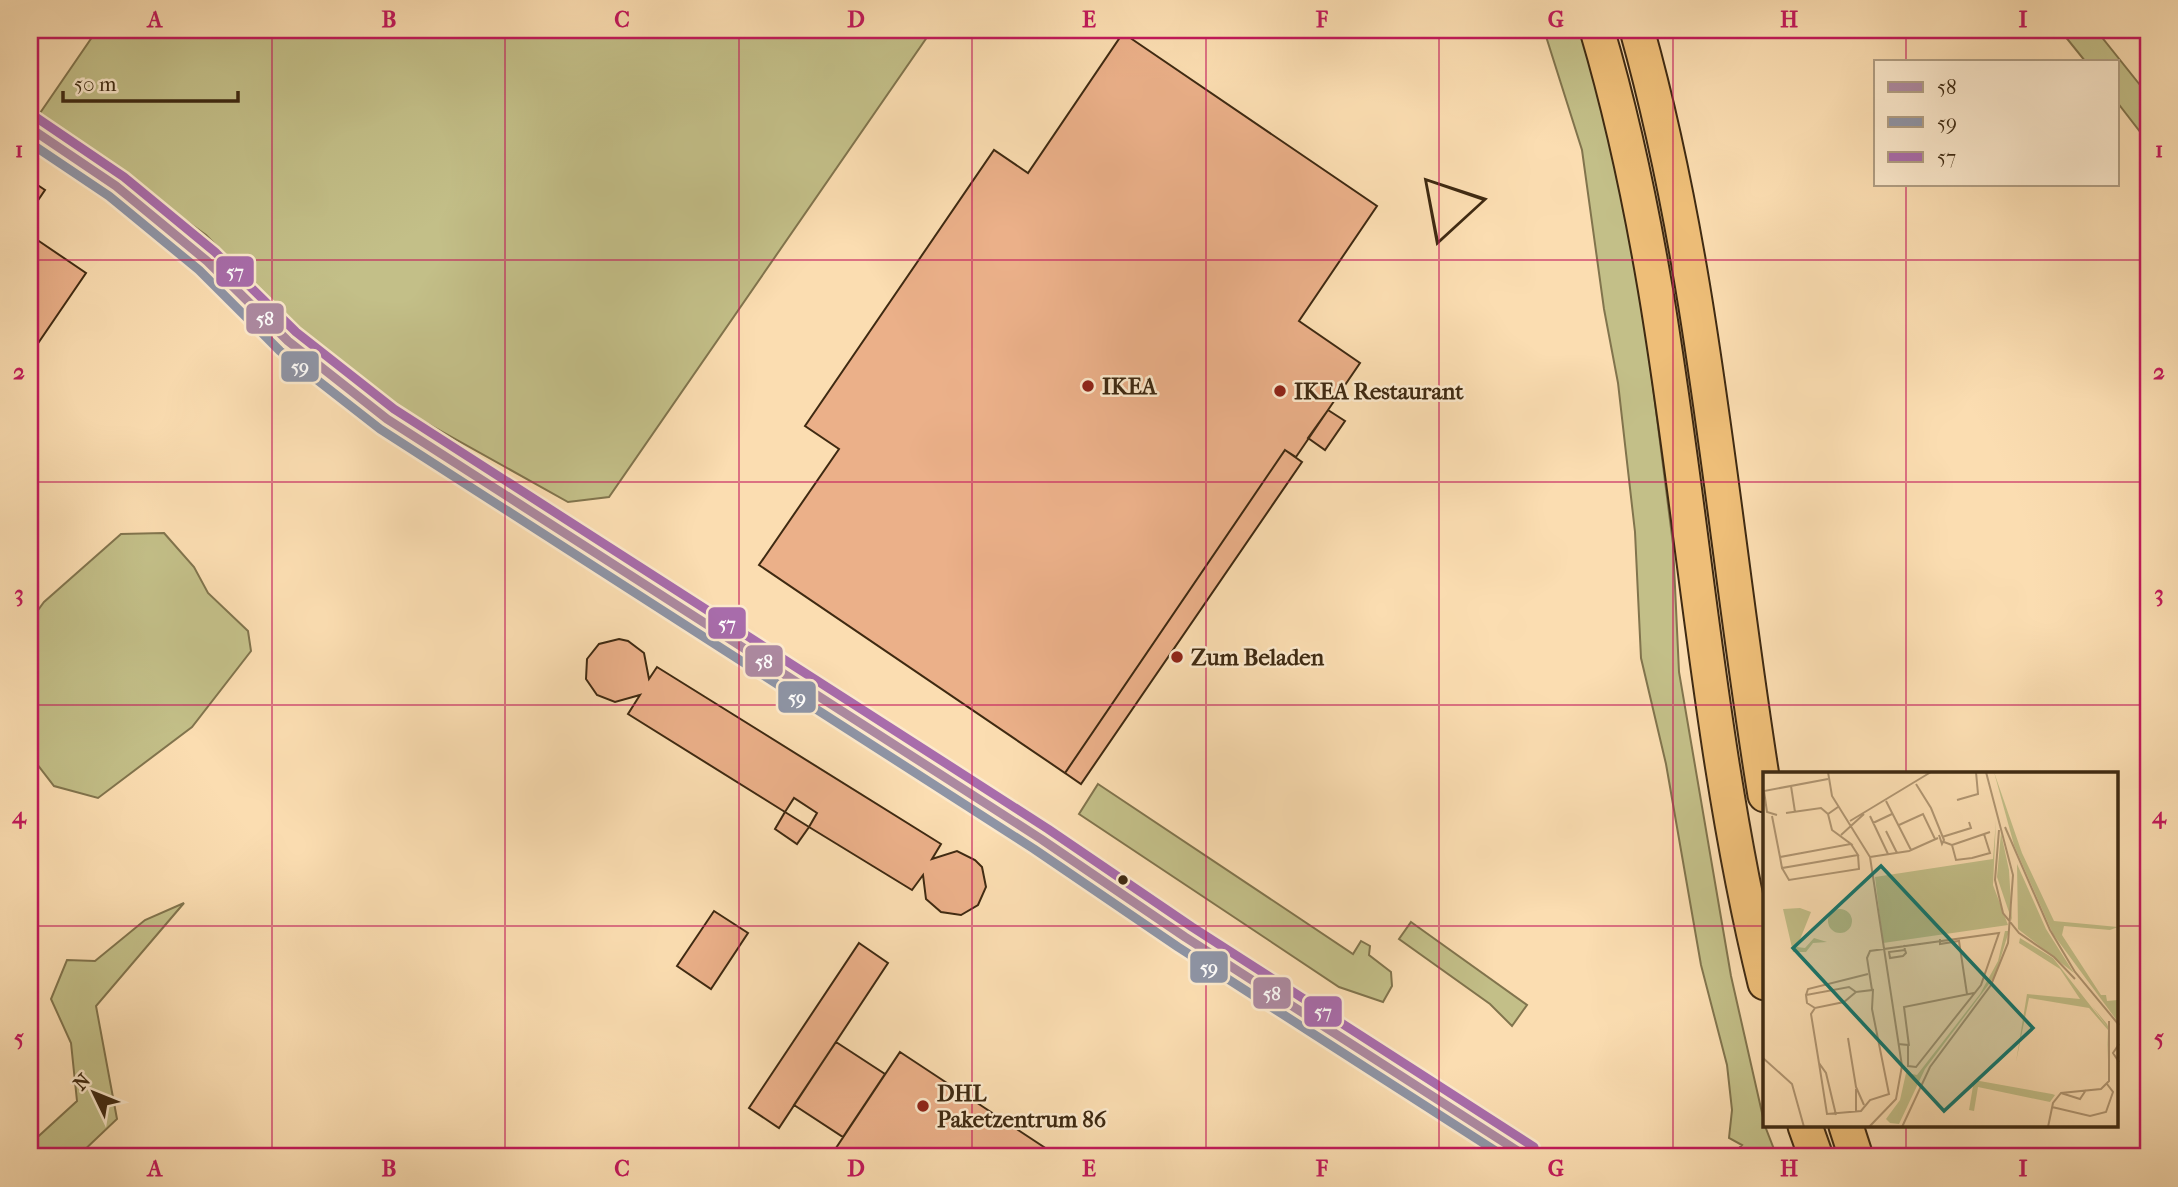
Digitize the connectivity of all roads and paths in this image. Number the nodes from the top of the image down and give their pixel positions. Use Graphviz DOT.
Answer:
graph roads {
  1 [pos="1597,30"];
  2 [pos="1637,30"];
  3 [pos="30,128"];
  4 [pos="1763,782"];
  5 [pos="1763,974"];
  6 [pos="1806,1128"];
  7 [pos="1847,1128"];
  8 [pos="1527,1157"];
  9 [pos="1816,1157"];
  10 [pos="1856,1157"];
  1 -- 5 [label="highway"];
  2 -- 4 [label="highway"];
  3 -- 8 [label="street"];
  6 -- 9 [label="highway"];
  7 -- 10 [label="highway"];
}
